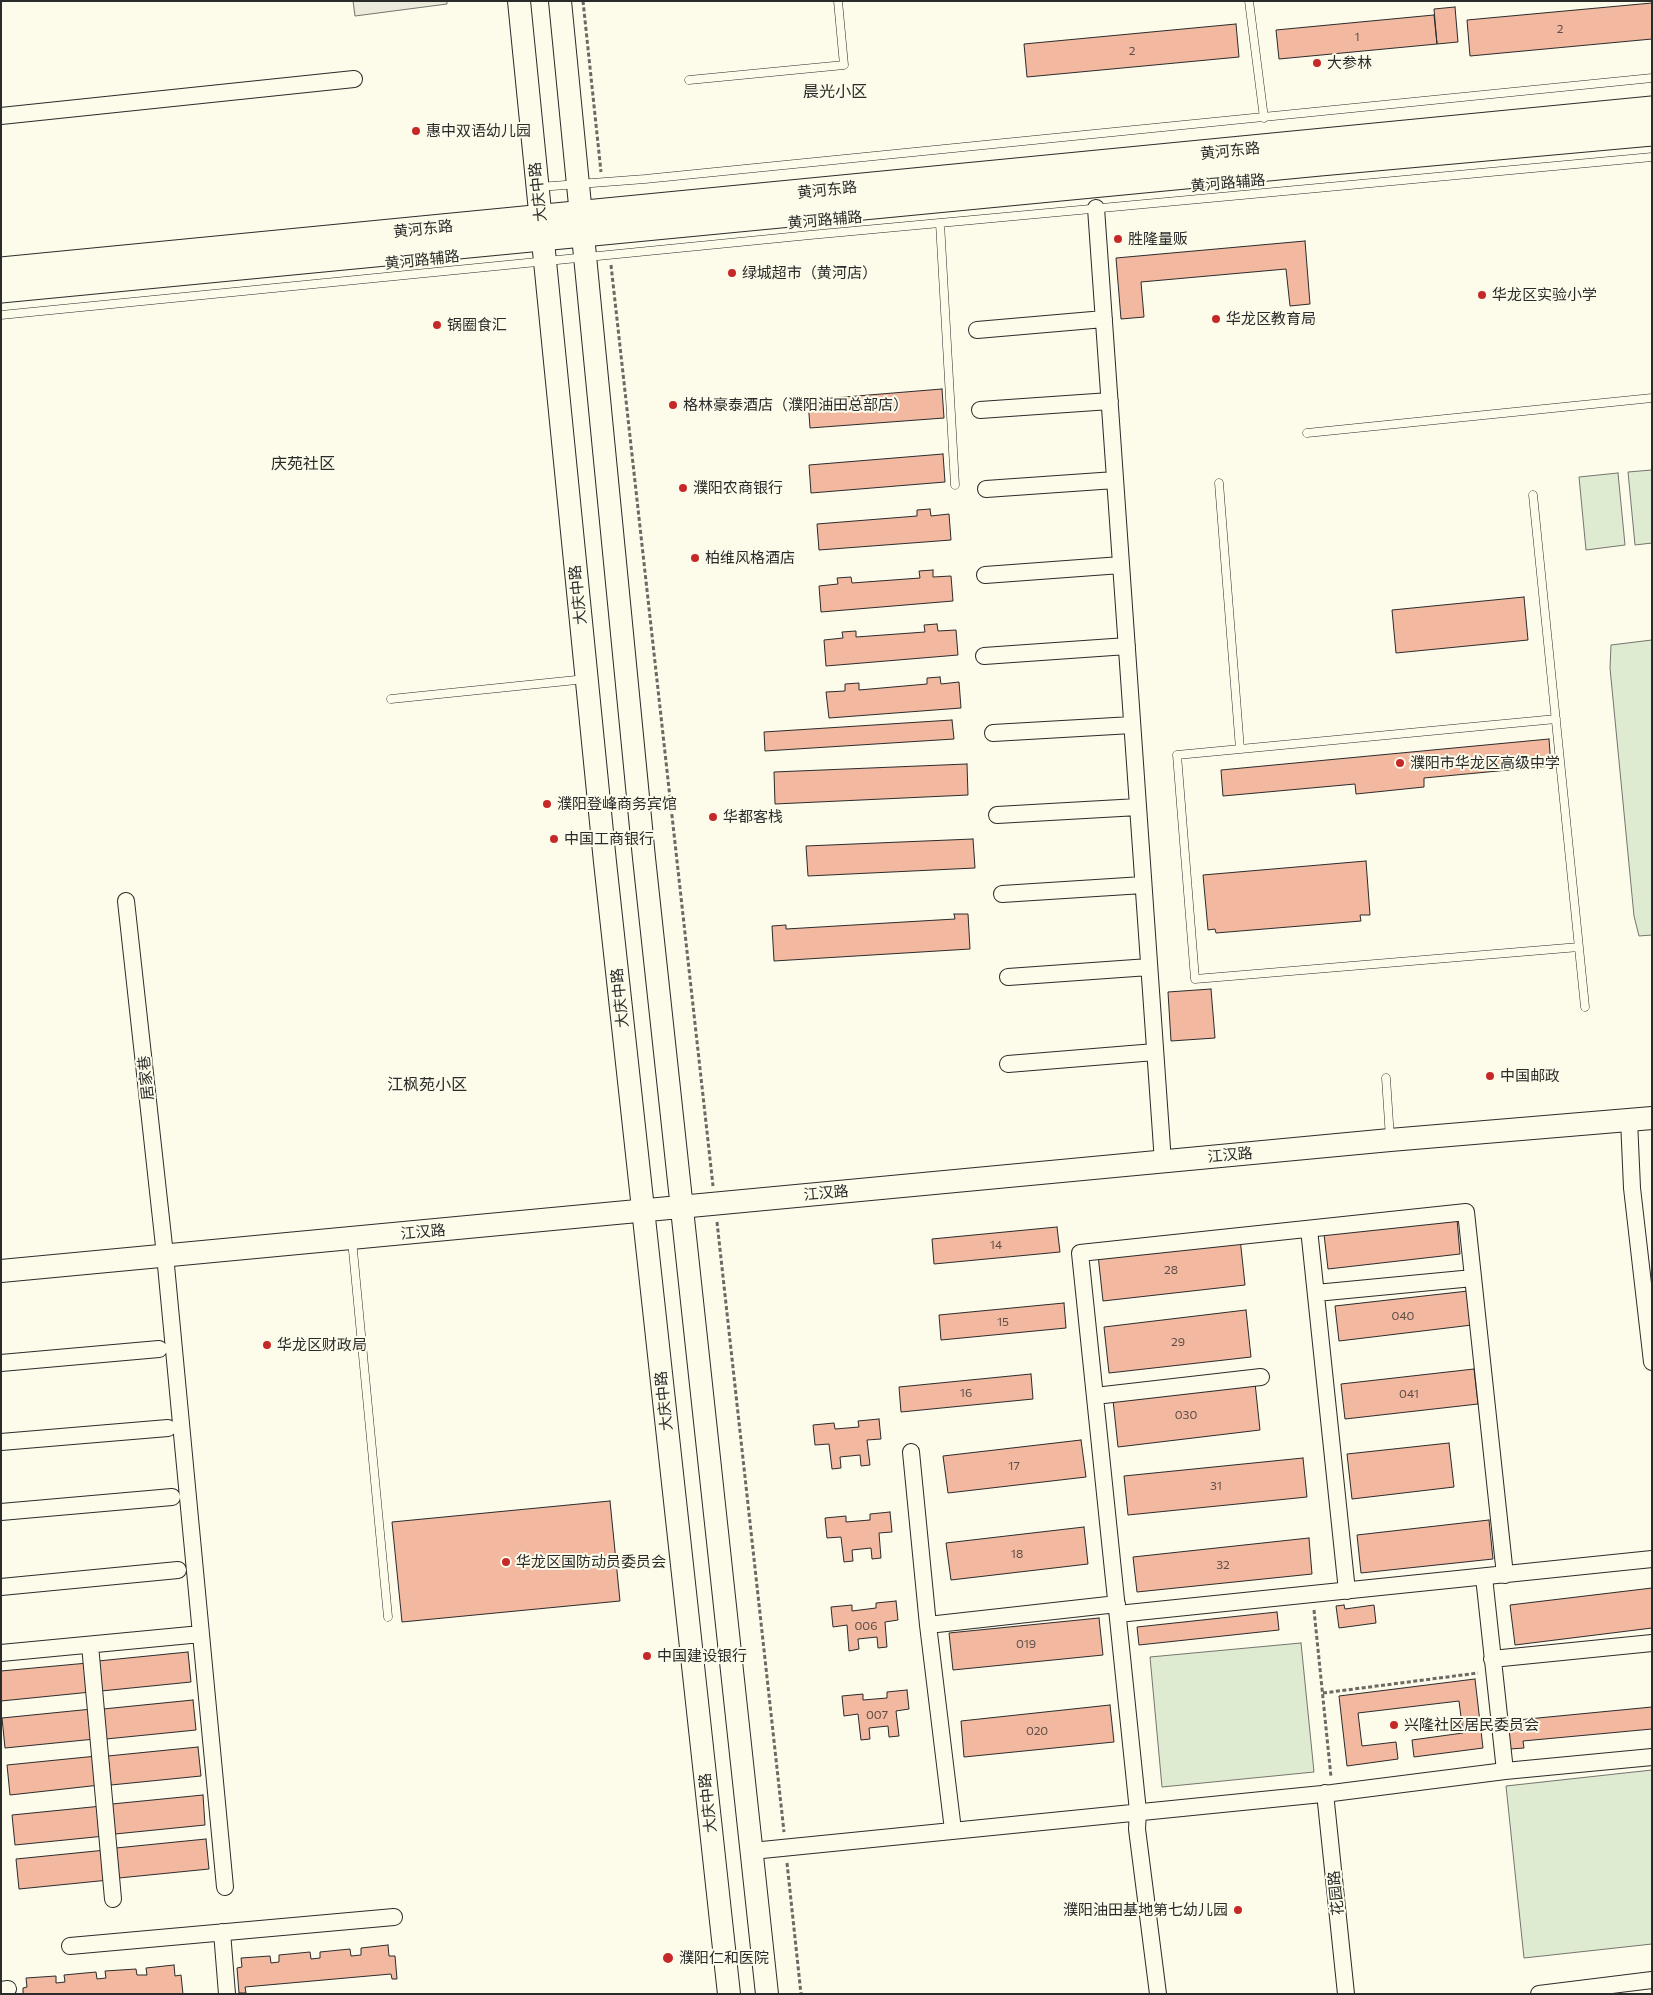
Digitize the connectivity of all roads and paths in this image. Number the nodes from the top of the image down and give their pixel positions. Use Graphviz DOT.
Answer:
graph roads {
  1 [pos="519,1"];
  2 [pos="560,1"];
  3 [pos="583,1"];
  4 [pos="838,1"];
  5 [pos="1249,1"];
  6 [pos="1652,78"];
  7 [pos="354,79"];
  8 [pos="689,80"];
  9 [pos="1652,109"];
  10 [pos="1,116"];
  11 [pos="1264,118"];
  12 [pos="1652,133"];
  13 [pos="1652,157"];
  14 [pos="602,182"];
  15 [pos="578,184"];
  16 [pos="538,188"];
  17 [pos="1096,208"];
  18 [pos="940,223"];
  19 [pos="583,235"];
  20 [pos="543,239"];
  21 [pos="610,255"];
  22 [pos="1,270"];
  23 [pos="1,290"];
  24 [pos="1,315"];
  25 [pos="1104,319"];
  26 [pos="978,330"];
  27 [pos="1652,398"];
  28 [pos="1110,401"];
  29 [pos="980,410"];
  30 [pos="1307,433"];
  31 [pos="1115,480"];
  32 [pos="1219,483"];
  33 [pos="955,485"];
  34 [pos="986,489"];
  35 [pos="1533,495"];
  36 [pos="1121,565"];
  37 [pos="985,575"];
  38 [pos="1127,646"];
  39 [pos="984,656"];
  40 [pos="587,679"];
  41 [pos="391,699"];
  42 [pos="1556,719"];
  43 [pos="1132,725"];
  44 [pos="993,733"];
  45 [pos="1240,749"];
  46 [pos="1138,807"];
  47 [pos="997,815"];
  48 [pos="1144,885"];
  49 [pos="1002,894"];
  50 [pos="126,901"];
  51 [pos="1579,947"];
  52 [pos="1149,968"];
  53 [pos="1008,977"];
  54 [pos="1585,1007"];
  55 [pos="1156,1052"];
  56 [pos="1008,1064"];
  57 [pos="1386,1078"];
  58 [pos="1652,1118"];
  59 [pos="1629,1120"];
  60 [pos="1390,1140"];
  61 [pos="1163,1162"];
  62 [pos="715,1204"];
  63 [pos="682,1207"];
  64 [pos="643,1211"];
  65 [pos="1310,1229"];
  66 [pos="352,1238"];
  67 [pos="165,1255"];
  68 [pos="1,1271"];
  69 [pos="1473,1278"];
  70 [pos="1316,1294"];
  71 [pos="159,1349"];
  72 [pos="1652,1362"];
  73 [pos="1,1363"];
  74 [pos="1261,1377"];
  75 [pos="1095,1396"];
  76 [pos="168,1428"];
  77 [pos="1,1442"];
  78 [pos="911,1452"];
  79 [pos="172,1498"];
  80 [pos="1,1512"];
  81 [pos="1652,1559"];
  82 [pos="178,1570"];
  83 [pos="1505,1575"];
  84 [pos="1484,1577"];
  85 [pos="1,1587"];
  86 [pos="1347,1590"];
  87 [pos="1312,1594"];
  88 [pos="1117,1609"];
  89 [pos="388,1617"];
  90 [pos="928,1625"];
  91 [pos="201,1634"];
  92 [pos="1652,1643"];
  93 [pos="90,1645"];
  94 [pos="1,1653"];
  95 [pos="1493,1665"];
  96 [pos="1322,1693"];
  97 [pos="1652,1757"];
  98 [pos="1505,1771"];
  99 [pos="1329,1793"];
  100 [pos="1138,1811"];
  101 [pos="953,1830"];
  102 [pos="785,1848"];
  103 [pos="752,1851"];
  104 [pos="225,1887"];
  105 [pos="113,1899"];
  106 [pos="394,1917"];
  107 [pos="222,1932"];
  108 [pos="70,1946"];
  109 [pos="1652,1980"];
  110 [pos="1572,1992"];
  111 [pos="228,1994"];
  112 [pos="729,1994"];
  113 [pos="768,1994"];
  114 [pos="801,1994"];
  115 [pos="1158,1994"];
  116 [pos="1346,1994"];
  117 [pos="1538,1994"];
  1 -- 16 [label="main road, 大庆中路"];
  2 -- 15 [label="main road"];
  3 -- 14 [label="path"];
  4 -- 8 [label="lane"];
  5 -- 11 [label="lane"];
  6 -- 11 [label="lane"];
  7 -- 10 [label="street"];
  9 -- 19 [label="main road, 黄河东路"];
  11 -- 14 [label="lane"];
  12 -- 19 [label="main road, 黄河东路"];
  13 -- 17 [label="lane, 黄河路辅路"];
  14 -- 15 [label="lane"];
  15 -- 16 [label="lane"];
  15 -- 19 [label="main road"];
  16 -- 20 [label="main road, 大庆中路"];
  17 -- 18 [label="lane, 黄河路辅路"];
  17 -- 25 [label="street"];
  18 -- 21 [label="lane, 黄河路辅路"];
  18 -- 33 [label="lane"];
  19 -- 20 [label="main road, 黄河东路"];
  19 -- 20 [label="lane, 黄河路辅路"];
  19 -- 21 [label="lane, 黄河路辅路"];
  19 -- 63 [label="main road"];
  20 -- 22 [label="main road, 黄河东路"];
  20 -- 23 [label="main road, 黄河东路"];
  20 -- 24 [label="lane, 黄河路辅路"];
  20 -- 40 [label="main road, 大庆中路"];
  21 -- 62 [label="path"];
  25 -- 26 [label="street"];
  25 -- 28 [label="street"];
  27 -- 30 [label="lane"];
  28 -- 29 [label="street"];
  28 -- 31 [label="street"];
  31 -- 34 [label="street"];
  31 -- 36 [label="street"];
  32 -- 45 [label="lane"];
  35 -- 42 [label="lane"];
  36 -- 37 [label="street"];
  36 -- 38 [label="street"];
  38 -- 39 [label="street"];
  38 -- 43 [label="street"];
  40 -- 41 [label="lane"];
  40 -- 64 [label="main road, 大庆中路"];
  42 -- 45 [label="lane"];
  42 -- 51 [label="lane"];
  43 -- 44 [label="street"];
  43 -- 46 [label="street"];
  45 -- 51 [label="lane"];
  46 -- 47 [label="street"];
  46 -- 48 [label="street"];
  48 -- 49 [label="street"];
  48 -- 52 [label="street"];
  50 -- 67 [label="street, 居家巷"];
  51 -- 54 [label="lane"];
  52 -- 53 [label="street"];
  52 -- 55 [label="street"];
  55 -- 56 [label="street"];
  55 -- 61 [label="street"];
  57 -- 60 [label="lane"];
  58 -- 59 [label="main road, 江汉路"];
  59 -- 60 [label="main road, 江汉路"];
  59 -- 72 [label="street"];
  60 -- 61 [label="main road, 江汉路"];
  61 -- 62 [label="main road, 江汉路"];
  62 -- 63 [label="main road, 江汉路"];
  62 -- 102 [label="path"];
  63 -- 64 [label="main road, 江汉路"];
  63 -- 103 [label="main road"];
  64 -- 66 [label="main road, 江汉路"];
  64 -- 112 [label="main road, 大庆中路"];
  65 -- 69 [label="street"];
  65 -- 70 [label="street"];
  65 -- 75 [label="street"];
  66 -- 67 [label="main road, 江汉路"];
  66 -- 89 [label="lane"];
  67 -- 68 [label="main road, 江汉路"];
  67 -- 91 [label="street, 居家巷"];
  69 -- 70 [label="street"];
  69 -- 83 [label="street"];
  70 -- 86 [label="street"];
  71 -- 73 [label="street"];
  74 -- 75 [label="street"];
  75 -- 88 [label="street"];
  76 -- 77 [label="street"];
  78 -- 90 [label="street"];
  79 -- 80 [label="street"];
  81 -- 83 [label="street"];
  82 -- 85 [label="street"];
  83 -- 84 [label="street"];
  84 -- 86 [label="street"];
  84 -- 95 [label="street"];
  86 -- 87 [label="street"];
  87 -- 88 [label="street"];
  87 -- 96 [label="path"];
  88 -- 90 [label="street"];
  88 -- 100 [label="street"];
  90 -- 101 [label="street"];
  91 -- 93 [label="street"];
  91 -- 104 [label="street, 居家巷"];
  92 -- 95 [label="street"];
  93 -- 94 [label="street"];
  93 -- 105 [label="street"];
  95 -- 96 [label="path"];
  95 -- 98 [label="street"];
  96 -- 99 [label="path"];
  97 -- 98 [label="street"];
  98 -- 99 [label="street"];
  99 -- 100 [label="street"];
  99 -- 116 [label="street, 花园路"];
  100 -- 101 [label="street"];
  100 -- 115 [label="street"];
  101 -- 102 [label="street"];
  102 -- 103 [label="street"];
  102 -- 114 [label="path"];
  103 -- 113 [label="main road"];
  106 -- 107 [label="street"];
  107 -- 108 [label="street"];
  107 -- 111 [label="street"];
  109 -- 110 [label="street"];
  110 -- 117 [label="street"];
}
